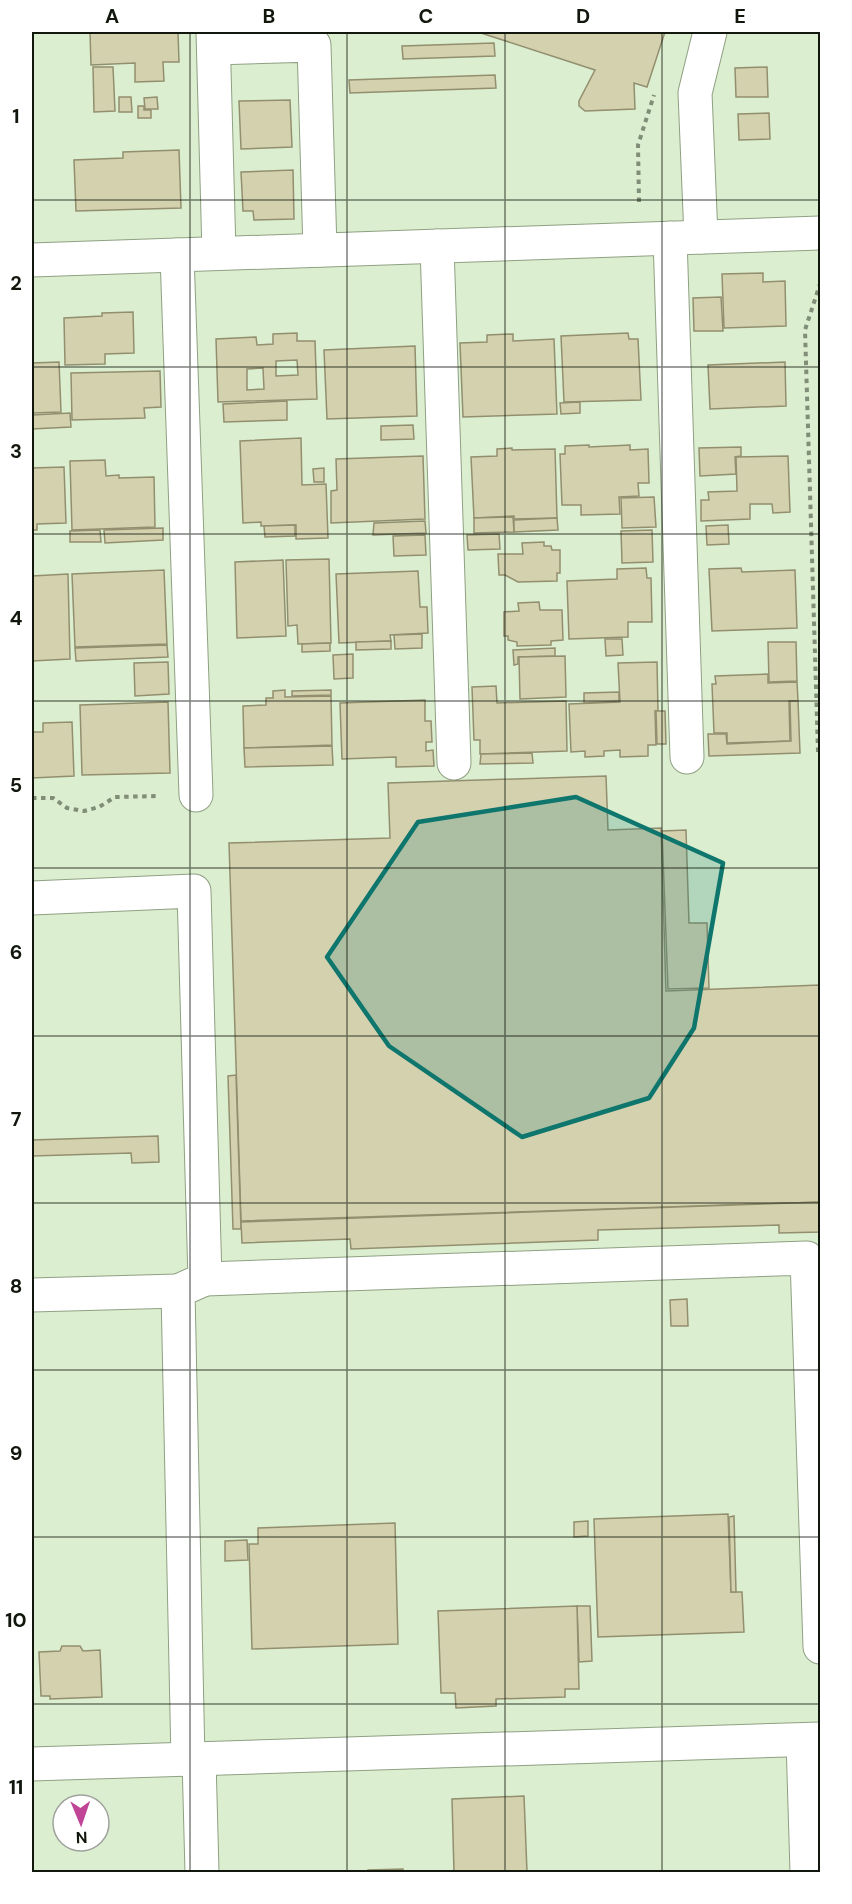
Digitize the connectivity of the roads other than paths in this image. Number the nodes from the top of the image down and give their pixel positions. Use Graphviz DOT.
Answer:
graph roads {
  1 [pos="710,32"];
  2 [pos="214,40"];
  3 [pos="820,233"];
  4 [pos="670,238"];
  5 [pos="437,246"];
  6 [pos="320,250"];
  7 [pos="219,253"];
  8 [pos="177,255"];
  9 [pos="32,260"];
  10 [pos="687,757"];
  11 [pos="454,763"];
  12 [pos="196,795"];
  13 [pos="32,898"];
  14 [pos="191,1285"];
  15 [pos="32,1295"];
  16 [pos="820,1647"];
  17 [pos="812,1739"];
  18 [pos="194,1760"];
  19 [pos="32,1764"];
  20 [pos="202,1872"];
  21 [pos="807,1872"];
  1 -- 4 [label="street"];
  2 -- 6 [label="street"];
  2 -- 7 [label="street"];
  3 -- 4 [label="street"];
  4 -- 5 [label="street"];
  4 -- 10 [label="street"];
  5 -- 6 [label="street"];
  5 -- 11 [label="street"];
  6 -- 7 [label="street"];
  7 -- 8 [label="street"];
  8 -- 9 [label="street"];
  8 -- 12 [label="street"];
  13 -- 14 [label="street"];
  14 -- 15 [label="street"];
  14 -- 16 [label="street"];
  14 -- 18 [label="street"];
  17 -- 18 [label="street"];
  17 -- 21 [label="street"];
  18 -- 19 [label="street"];
  18 -- 20 [label="street"];
}
